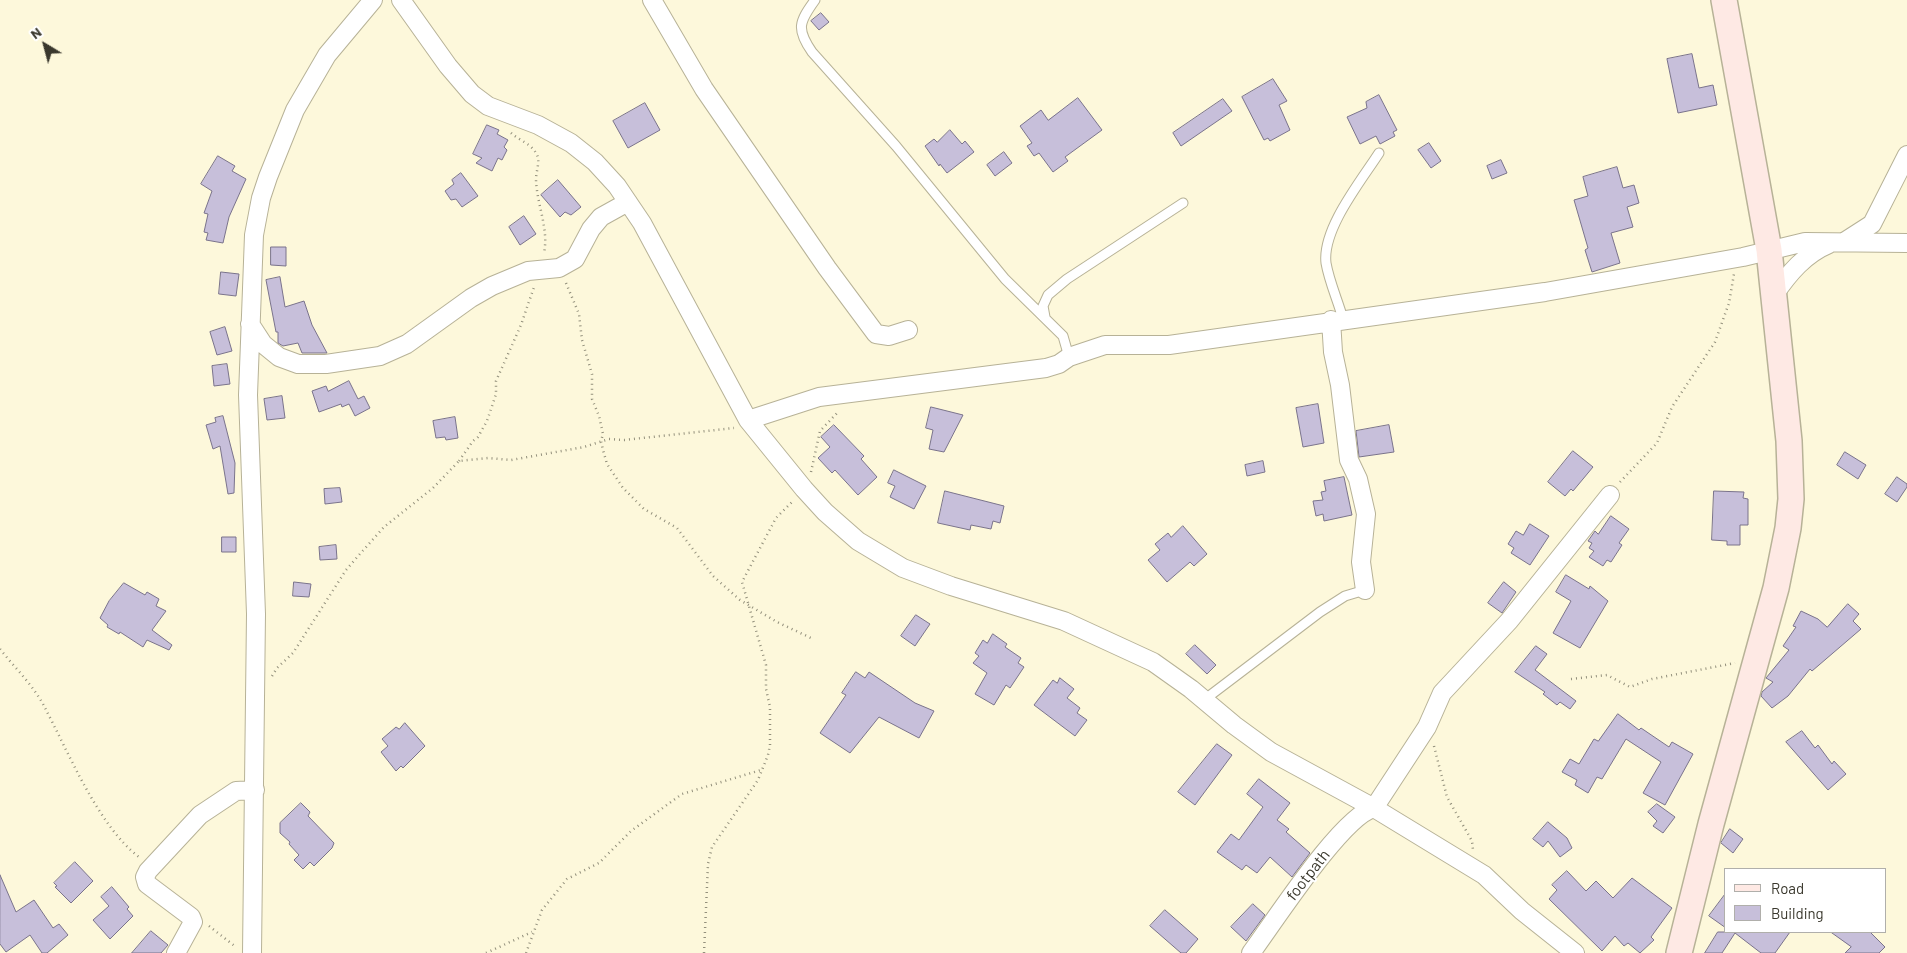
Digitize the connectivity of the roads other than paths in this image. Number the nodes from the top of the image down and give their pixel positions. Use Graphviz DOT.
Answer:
graph roads {
  1 [pos="373,0"];
  2 [pos="401,0"];
  3 [pos="652,0"];
  4 [pos="815,0"];
  5 [pos="1724,0"];
  6 [pos="1379,153"];
  7 [pos="1907,155"];
  8 [pos="628,202"];
  9 [pos="1183,203"];
  10 [pos="1839,242"];
  11 [pos="1907,243"];
  12 [pos="1769,250"];
  13 [pos="1774,295"];
  14 [pos="1046,318"];
  15 [pos="1337,320"];
  16 [pos="250,324"];
  17 [pos="908,330"];
  18 [pos="1069,357"];
  19 [pos="752,425"];
  20 [pos="1610,495"];
  21 [pos="1365,590"];
  22 [pos="1204,700"];
  23 [pos="255,790"];
  24 [pos="1374,808"];
  25 [pos="245,951"];
  26 [pos="176,953"];
  27 [pos="1251,953"];
  28 [pos="1575,953"];
  29 [pos="1679,953"];
  1 -- 16 [label="street"];
  2 -- 8 [label="street"];
  3 -- 17 [label="street"];
  4 -- 14 [label="lane"];
  5 -- 12 [label="street"];
  6 -- 15 [label="lane"];
  7 -- 10 [label="street"];
  8 -- 16 [label="street"];
  8 -- 19 [label="street"];
  9 -- 14 [label="lane"];
  10 -- 11 [label="street"];
  10 -- 12 [label="street"];
  10 -- 13 [label="street"];
  12 -- 13 [label="street"];
  12 -- 15 [label="street"];
  13 -- 29 [label="street"];
  14 -- 18 [label="lane"];
  15 -- 18 [label="street"];
  15 -- 21 [label="street"];
  16 -- 23 [label="street"];
  18 -- 19 [label="street"];
  19 -- 22 [label="street"];
  20 -- 24 [label="street"];
  21 -- 22 [label="lane"];
  22 -- 24 [label="street"];
  23 -- 25 [label="street"];
  23 -- 26 [label="street"];
  24 -- 27 [label="street, footpath"];
  24 -- 28 [label="street"];
}
